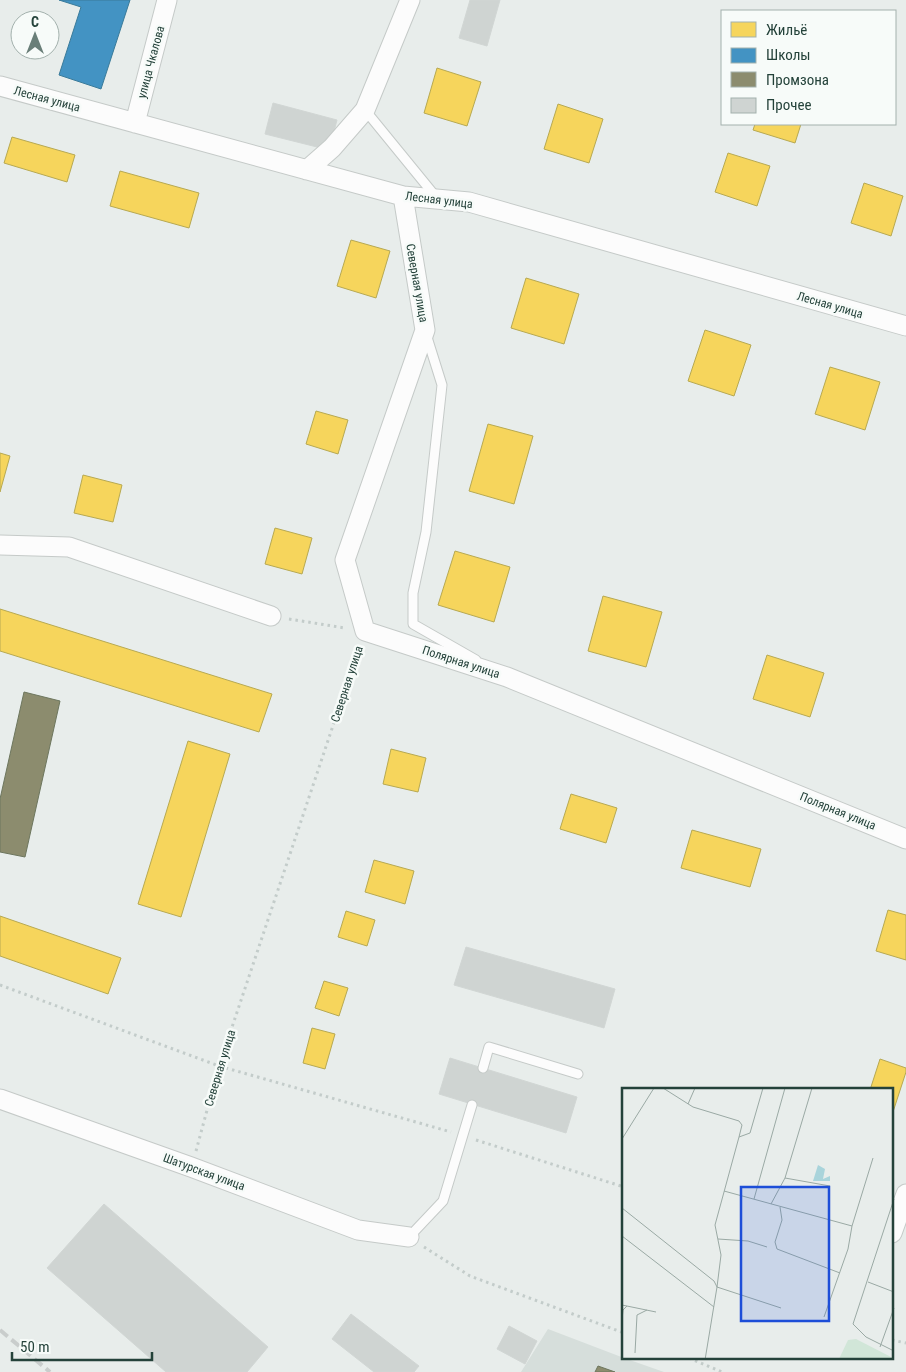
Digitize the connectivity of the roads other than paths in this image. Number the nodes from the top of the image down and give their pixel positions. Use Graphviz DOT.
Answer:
graph roads {
  1 [pos="168,0"];
  2 [pos="410,0"];
  3 [pos="0,86"];
  4 [pos="365,110"];
  5 [pos="136,123"];
  6 [pos="307,170"];
  7 [pos="402,196"];
  8 [pos="438,199"];
  9 [pos="906,326"];
  10 [pos="425,330"];
  11 [pos="0,545"];
  12 [pos="271,616"];
  13 [pos="365,631"];
  14 [pos="507,677"];
  15 [pos="906,839"];
  16 [pos="483,1068"];
  17 [pos="578,1074"];
  18 [pos="0,1099"];
  19 [pos="472,1105"];
  20 [pos="906,1194"];
  21 [pos="894,1227"];
  22 [pos="409,1237"];
  1 -- 5 [label="street, улица Чкалова"];
  2 -- 4 [label="street"];
  3 -- 5 [label="street, Лесная улица"];
  4 -- 6 [label="street"];
  4 -- 8 [label="lane"];
  5 -- 6 [label="street, Лесная улица"];
  6 -- 7 [label="street, Лесная улица"];
  7 -- 8 [label="street, Лесная улица"];
  7 -- 10 [label="street, Северная улица"];
  8 -- 9 [label="street, Лесная улица"];
  10 -- 13 [label="street, Северная улица"];
  10 -- 14 [label="lane"];
  11 -- 12 [label="street"];
  13 -- 14 [label="street, Полярная улица"];
  14 -- 15 [label="street, Полярная улица"];
  16 -- 17 [label="lane"];
  18 -- 22 [label="street, Шатурская улица"];
  19 -- 22 [label="lane"];
  20 -- 21 [label="street"];
}
